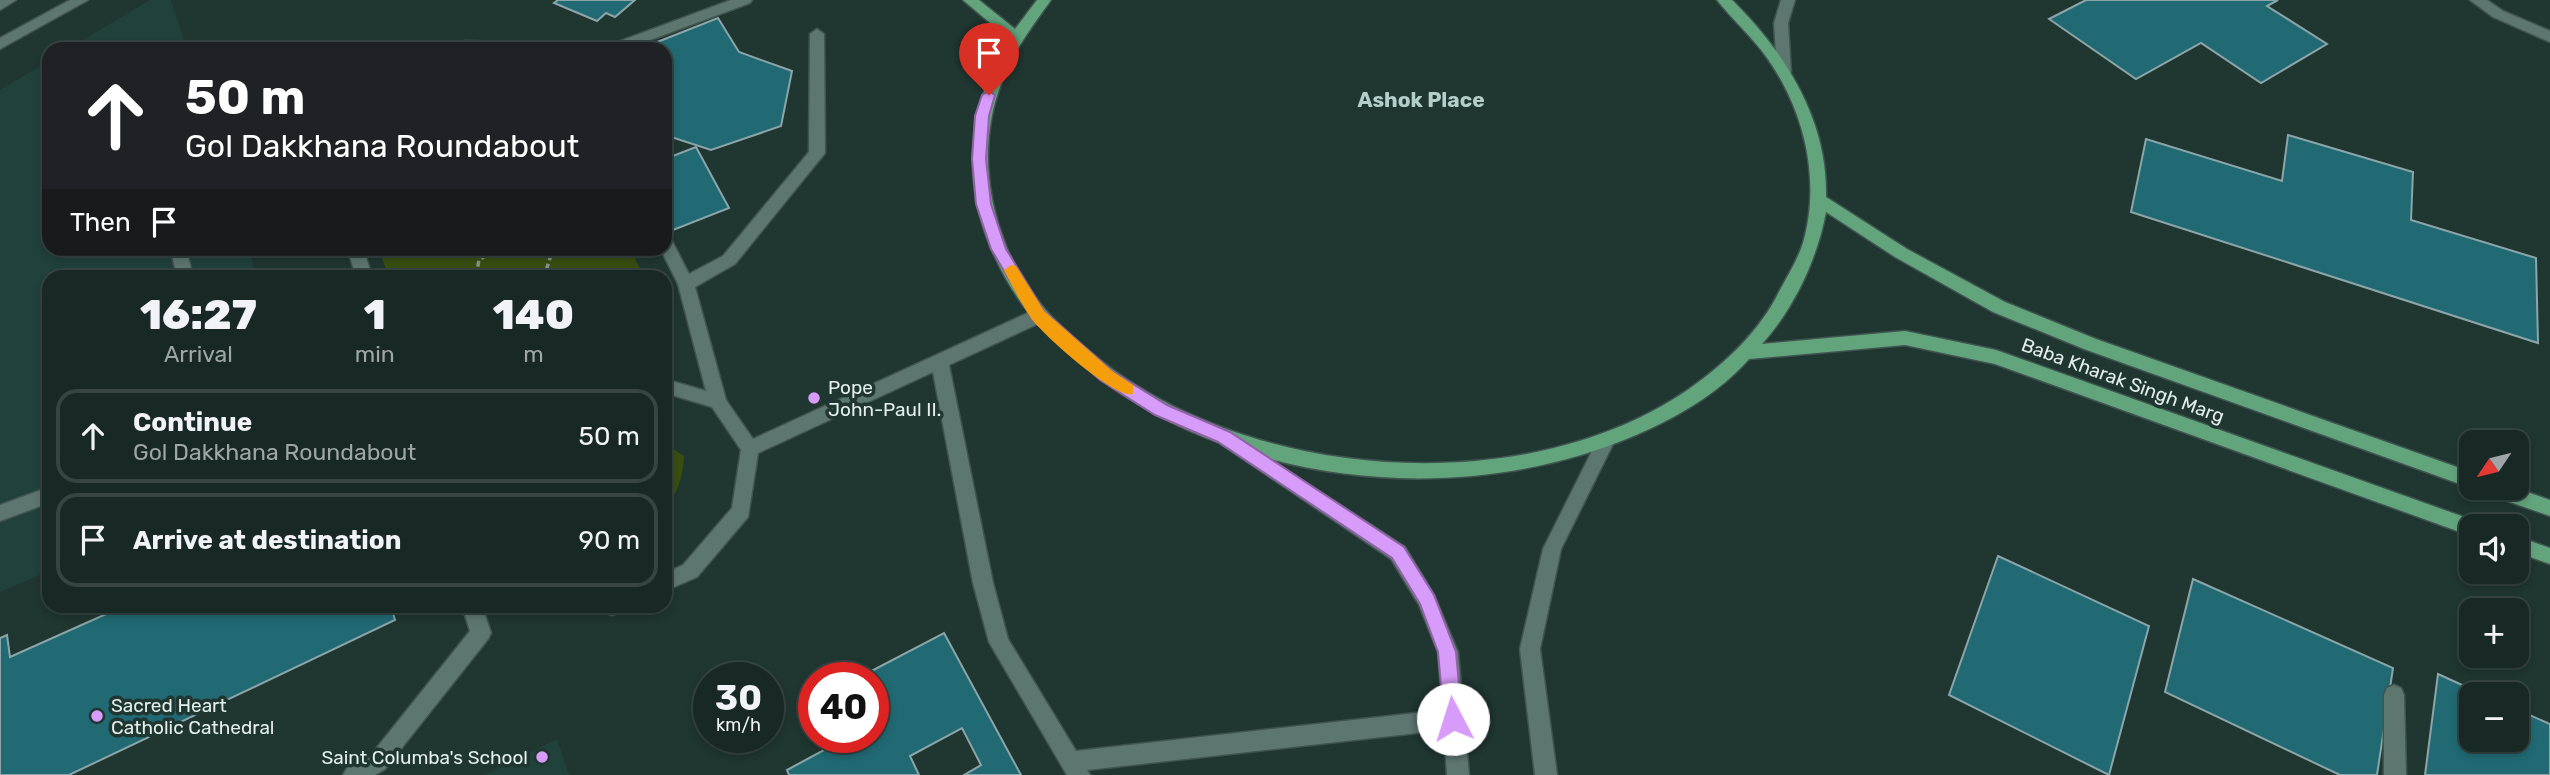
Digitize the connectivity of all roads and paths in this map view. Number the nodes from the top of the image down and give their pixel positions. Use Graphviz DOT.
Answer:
graph roads {
  1 [pos="9,0"];
  2 [pos="81,0"];
  3 [pos="745,0"];
  4 [pos="970,0"];
  5 [pos="1044,0"];
  6 [pos="1724,0"];
  7 [pos="1787,0"];
  8 [pos="2477,0"];
  9 [pos="0,5"];
  10 [pos="817,34"];
  11 [pos="1016,37"];
  12 [pos="2550,37"];
  13 [pos="631,42"];
  14 [pos="0,44"];
  15 [pos="1784,72"];
  16 [pos="1819,200"];
  17 [pos="485,256"];
  18 [pos="672,256"];
  19 [pos="477,270"];
  20 [pos="686,284"];
  21 [pos="1038,316"];
  22 [pos="1749,352"];
  23 [pos="940,361"];
  24 [pos="672,388"];
  25 [pos="718,402"];
  26 [pos="1224,437"];
  27 [pos="1606,440"];
  28 [pos="750,449"];
  29 [pos="2459,476"];
  30 [pos="42,498"];
  31 [pos="2528,500"];
  32 [pos="2550,508"];
  33 [pos="0,513"];
  34 [pos="2459,524"];
  35 [pos="2529,549"];
  36 [pos="2550,556"];
  37 [pos="672,579"];
  38 [pos="474,613"];
  39 [pos="2394,695"];
  40 [pos="1453,719"];
  41 [pos="1075,769"];
  42 [pos="354,775"];
  43 [pos="1458,775"];
  44 [pos="1546,775"];
  45 [pos="2395,775"];
  1 -- 9 [label="street"];
  2 -- 14 [label="street"];
  3 -- 13 [label="street"];
  4 -- 11 [label="main road"];
  5 -- 11 [label="main road"];
  6 -- 15 [label="main road"];
  7 -- 15 [label="street"];
  8 -- 12 [label="street"];
  10 -- 20 [label="street"];
  11 -- 21 [label="main road"];
  15 -- 16 [label="main road"];
  16 -- 22 [label="main road"];
  16 -- 29 [label="main road, Baba Kharak Singh Marg"];
  17 -- 19 [label="path"];
  18 -- 20 [label="street"];
  20 -- 25 [label="street"];
  21 -- 23 [label="street"];
  21 -- 26 [label="main road"];
  22 -- 27 [label="main road"];
  22 -- 34 [label="main road, Baba Kharak Singh Marg"];
  23 -- 28 [label="street"];
  23 -- 41 [label="street"];
  24 -- 25 [label="street"];
  25 -- 28 [label="street"];
  26 -- 27 [label="main road"];
  26 -- 40 [label="street"];
  27 -- 44 [label="street"];
  28 -- 37 [label="street"];
  30 -- 33 [label="street"];
  31 -- 32 [label="main road"];
  35 -- 36 [label="main road"];
  38 -- 42 [label="street"];
  39 -- 45 [label="street"];
  40 -- 41 [label="street"];
  40 -- 43 [label="street"];
}
